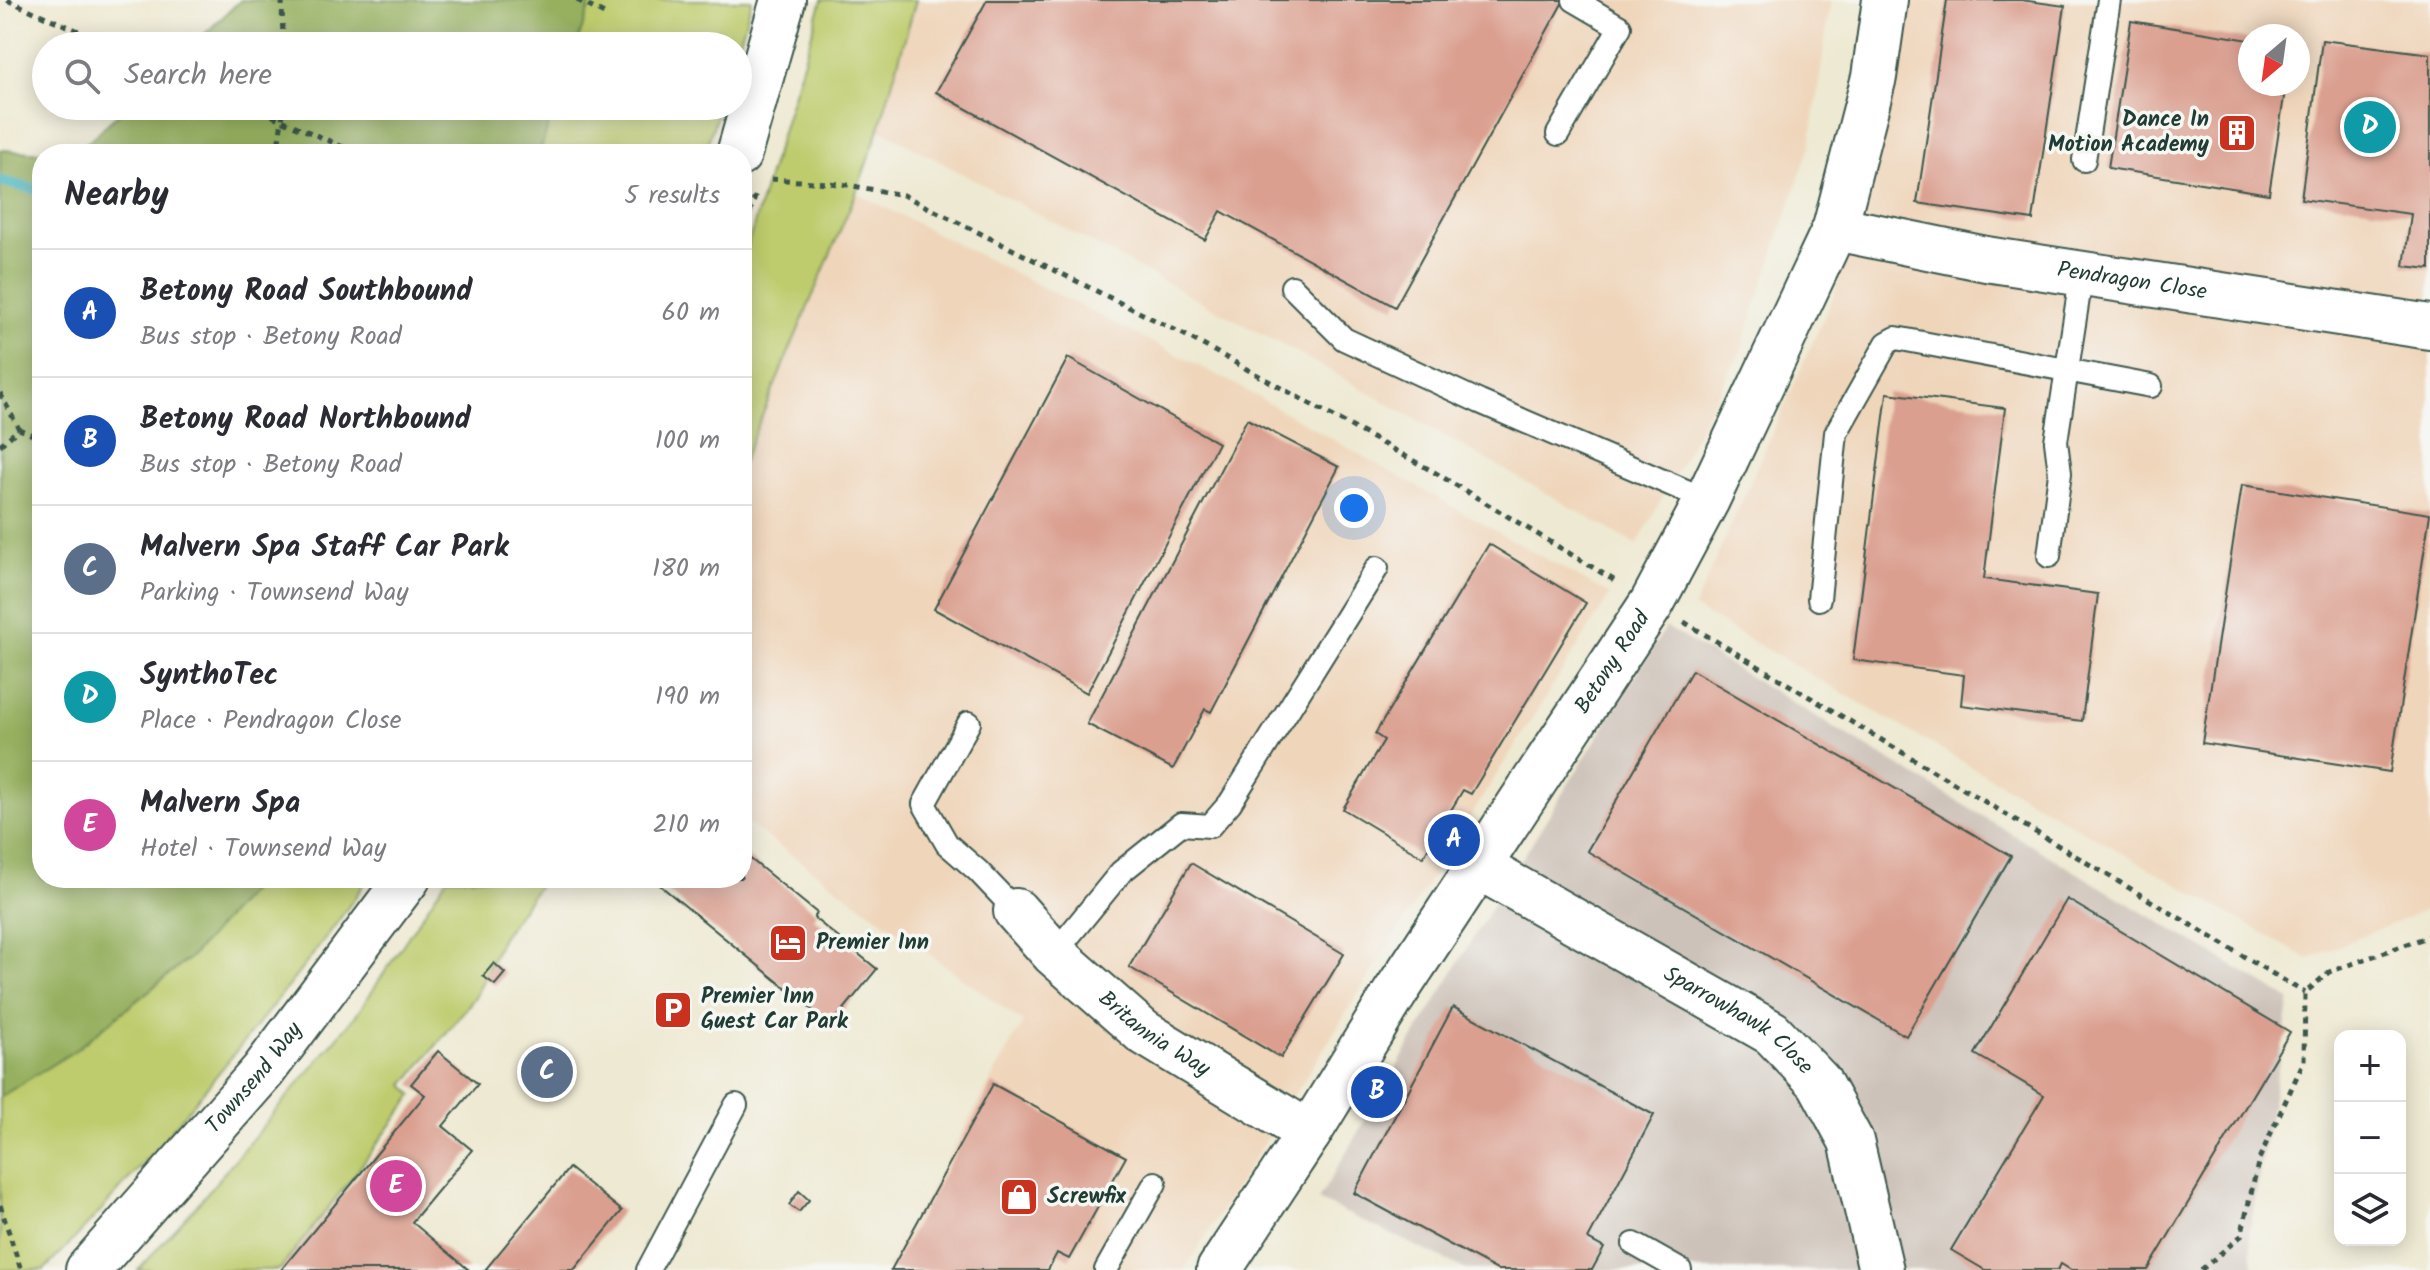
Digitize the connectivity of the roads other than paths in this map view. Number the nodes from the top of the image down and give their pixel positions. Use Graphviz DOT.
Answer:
graph roads {
  1 [pos="783,0"];
  2 [pos="1574,0"];
  3 [pos="1885,0"];
  4 [pos="2109,0"];
  5 [pos="1558,134"];
  6 [pos="752,156"];
  7 [pos="2084,160"];
  8 [pos="1835,228"];
  9 [pos="2082,272"];
  10 [pos="1292,287"];
  11 [pos="2430,327"];
  12 [pos="2065,370"];
  13 [pos="2151,386"];
  14 [pos="1707,500"];
  15 [pos="2049,556"];
  16 [pos="1377,568"];
  17 [pos="1819,599"];
  18 [pos="969,723"];
  19 [pos="1479,867"];
  20 [pos="400,888"];
  21 [pos="1016,911"];
  22 [pos="1054,954"];
  23 [pos="736,1105"];
  24 [pos="1309,1133"];
  25 [pos="1155,1183"];
  26 [pos="1634,1244"];
  27 [pos="88,1270"];
  28 [pos="648,1270"];
  29 [pos="1106,1270"];
  30 [pos="1219,1270"];
  31 [pos="1680,1270"];
  32 [pos="1881,1270"];
  1 -- 6 [label="street"];
  2 -- 5 [label="lane"];
  3 -- 8 [label="street, Betony Road"];
  4 -- 7 [label="lane"];
  8 -- 9 [label="street, Pendragon Close"];
  8 -- 14 [label="street, Betony Road"];
  9 -- 11 [label="street, Pendragon Close"];
  9 -- 12 [label="lane"];
  10 -- 14 [label="lane"];
  12 -- 13 [label="lane"];
  12 -- 15 [label="lane"];
  12 -- 17 [label="lane"];
  14 -- 19 [label="street, Betony Road"];
  16 -- 22 [label="lane"];
  18 -- 21 [label="lane"];
  19 -- 24 [label="street, Betony Road"];
  19 -- 32 [label="street, Sparrowhawk Close"];
  20 -- 27 [label="street, Townsend Way"];
  21 -- 22 [label="street, Britannia Way"];
  22 -- 24 [label="street, Britannia Way"];
  23 -- 28 [label="lane"];
  24 -- 30 [label="street, Betony Road"];
  25 -- 29 [label="lane"];
  26 -- 31 [label="lane"];
}
